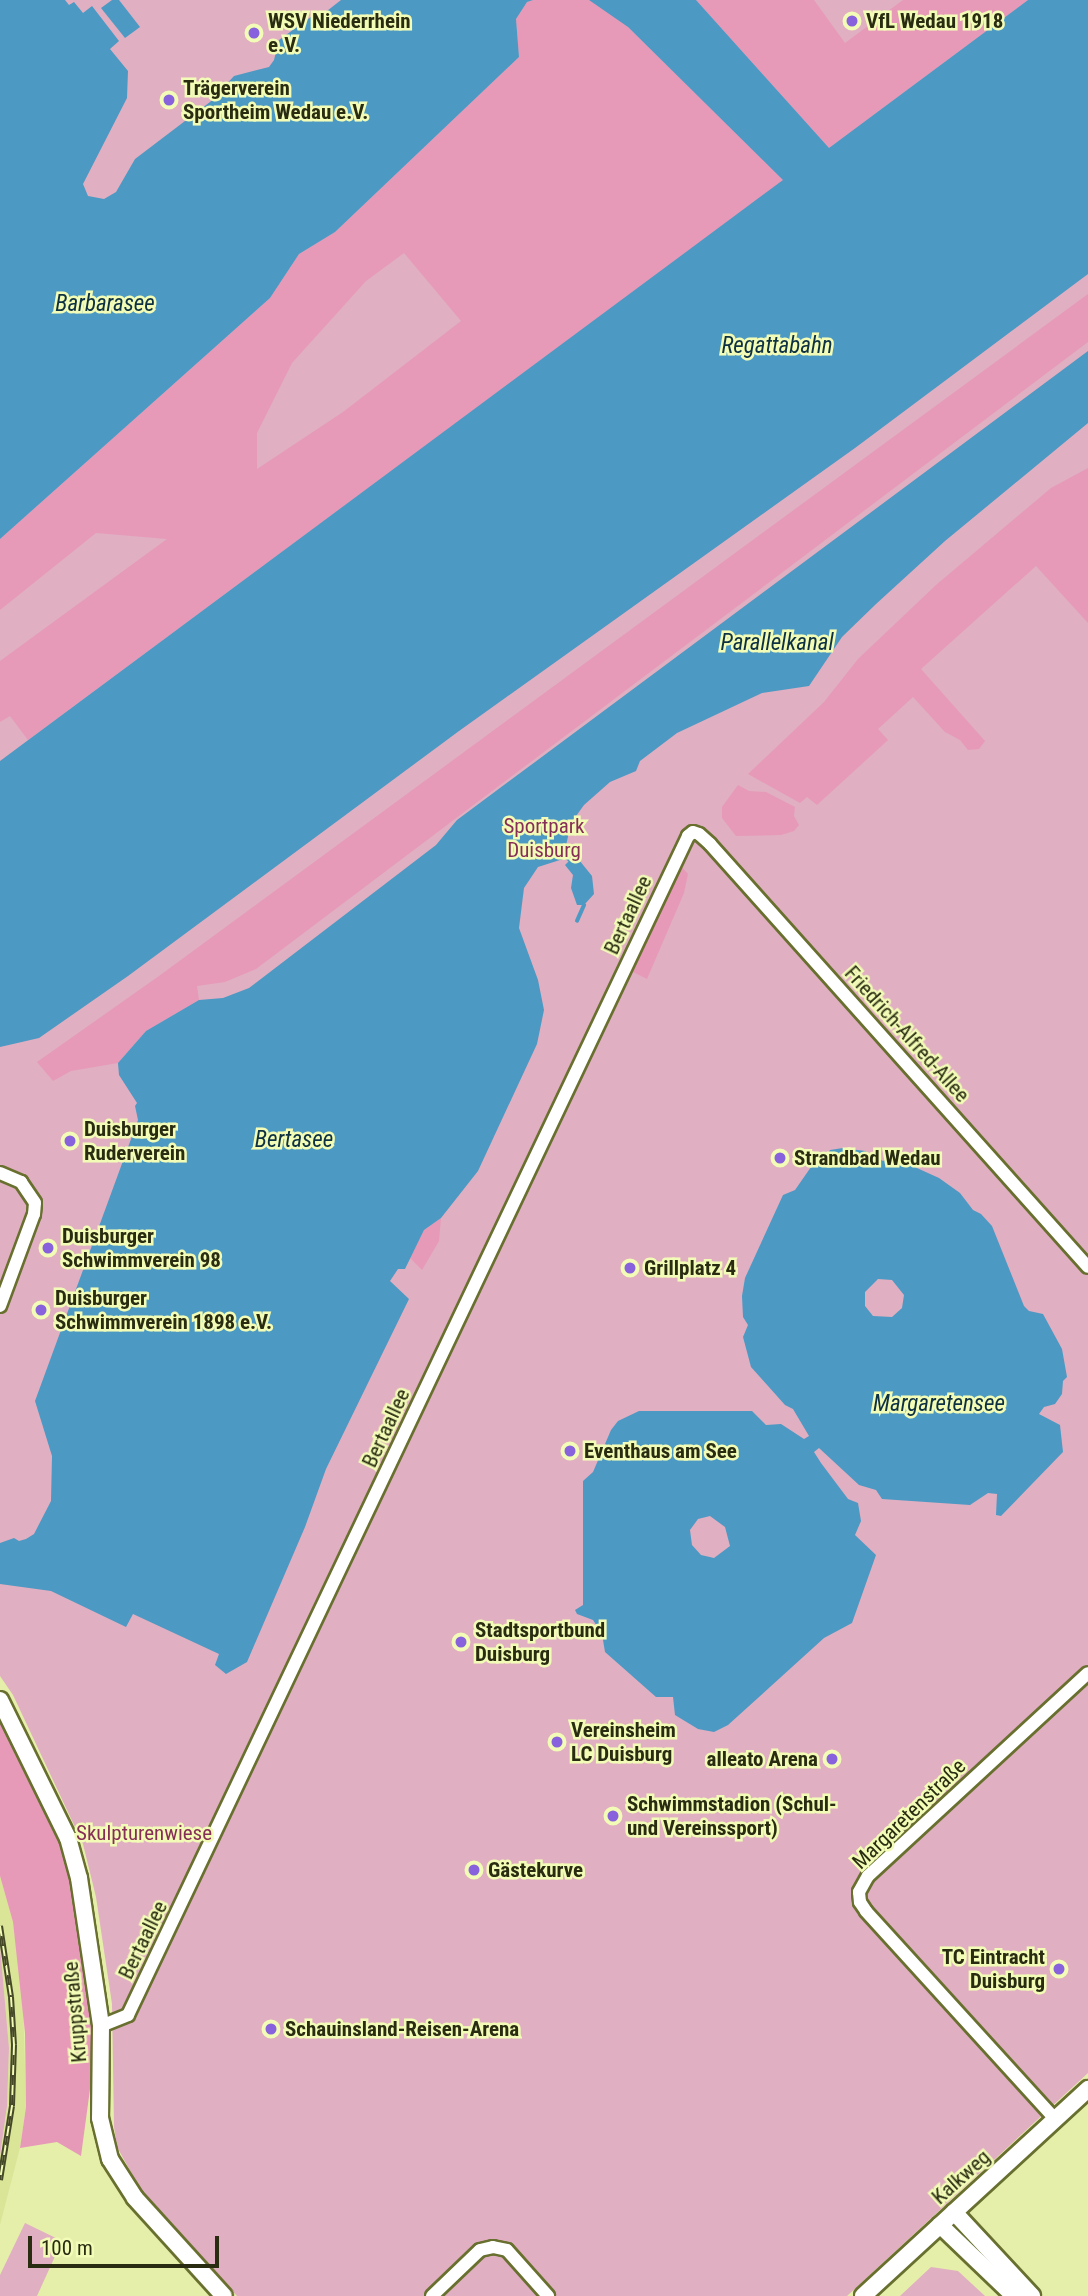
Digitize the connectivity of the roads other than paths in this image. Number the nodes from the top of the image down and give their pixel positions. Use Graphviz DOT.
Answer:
graph roads {
  1 [pos="693,832"];
  2 [pos="0,1173"];
  3 [pos="1088,1267"];
  4 [pos="0,1306"];
  5 [pos="1088,1673"];
  6 [pos="0,1700"];
  7 [pos="100,2026"];
  8 [pos="1088,2089"];
  9 [pos="1056,2120"];
  10 [pos="954,2212"];
  11 [pos="940,2225"];
  12 [pos="224,2296"];
  13 [pos="432,2296"];
  14 [pos="548,2296"];
  15 [pos="863,2296"];
  16 [pos="1014,2296"];
  17 [pos="1032,2296"];
  1 -- 3 [label="street, Friedrich-Alfred-Allee"];
  1 -- 7 [label="street, Bertaallee"];
  2 -- 4 [label="street"];
  5 -- 9 [label="street, Margaretenstraße"];
  6 -- 7 [label="street, Kruppstraße"];
  7 -- 12 [label="street, Kruppstraße"];
  8 -- 9 [label="street, Kalkweg"];
  9 -- 10 [label="street, Kalkweg"];
  10 -- 11 [label="street, Kalkweg"];
  10 -- 17 [label="street"];
  11 -- 15 [label="street, Kalkweg"];
  11 -- 16 [label="street"];
  13 -- 14 [label="street"];
}
